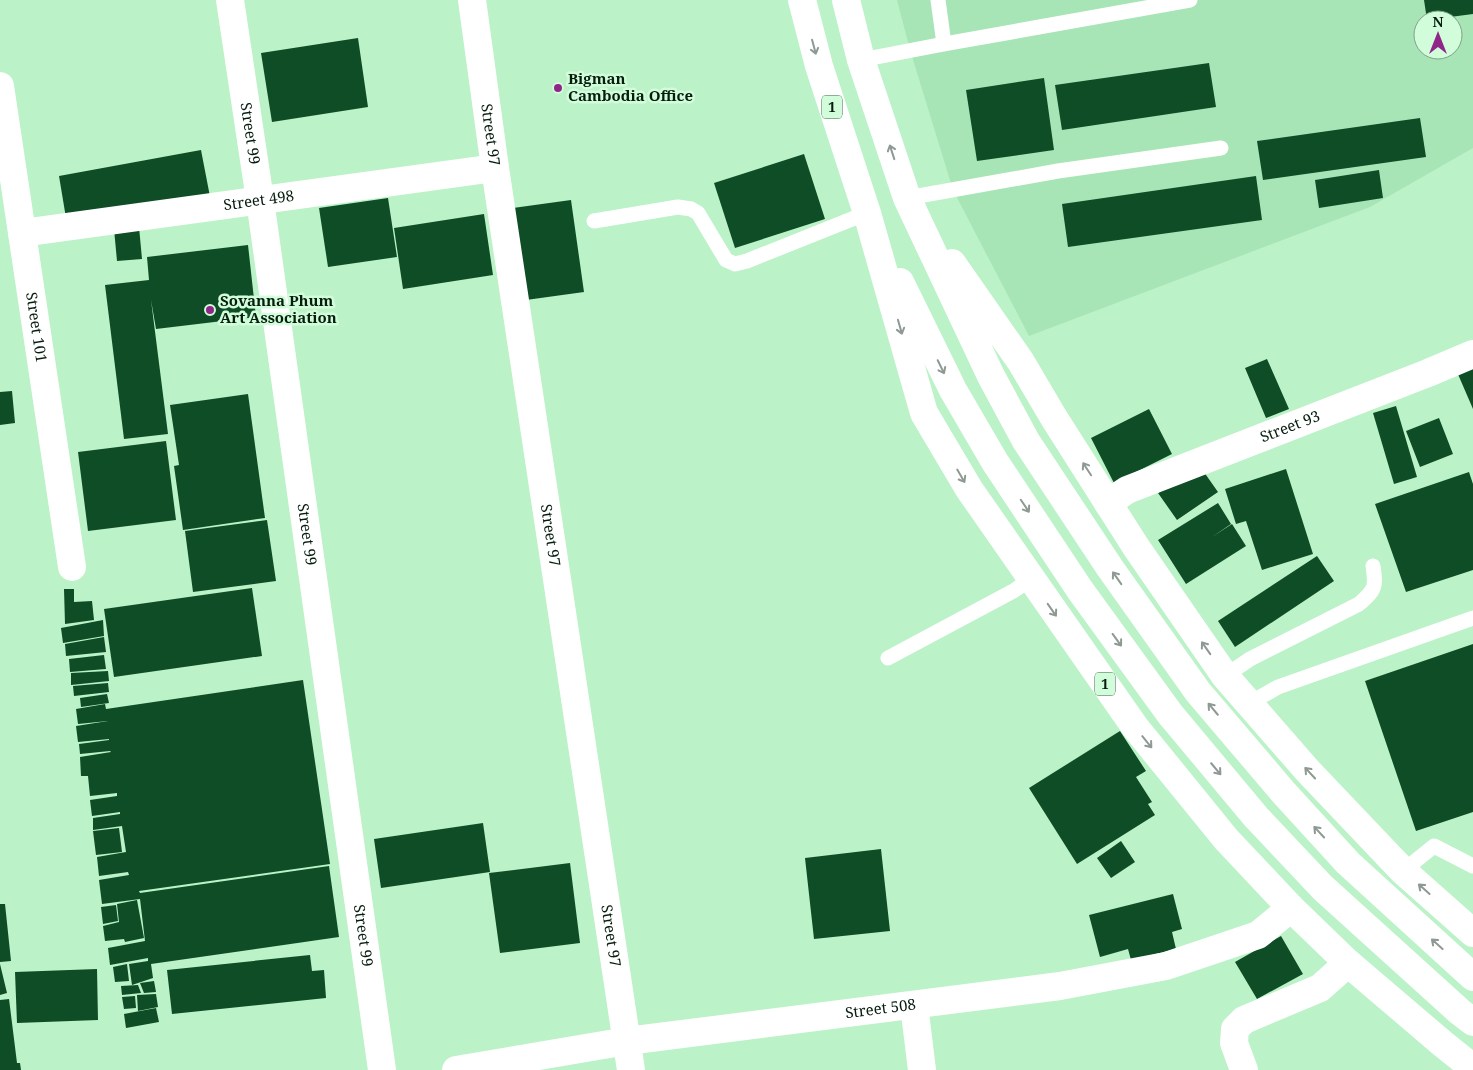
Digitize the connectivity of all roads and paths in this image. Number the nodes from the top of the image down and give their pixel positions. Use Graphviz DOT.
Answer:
graph roads {
  1 [pos="230,0"];
  2 [pos="472,0"];
  3 [pos="802,0"];
  4 [pos="846,0"];
  5 [pos="938,0"];
  6 [pos="1190,0"];
  7 [pos="944,44"];
  8 [pos="862,60"];
  9 [pos="0,86"];
  10 [pos="1222,148"];
  11 [pos="495,168"];
  12 [pos="907,198"];
  13 [pos="260,200"];
  14 [pos="867,213"];
  15 [pos="594,221"];
  16 [pos="22,233"];
  17 [pos="1473,354"];
  18 [pos="1108,503"];
  19 [pos="1374,566"];
  20 [pos="72,567"];
  21 [pos="1030,579"];
  22 [pos="1473,618"];
  23 [pos="888,658"];
  24 [pos="1225,676"];
  25 [pos="1248,704"];
  26 [pos="1473,866"];
  27 [pos="1403,871"];
  28 [pos="1291,908"];
  29 [pos="1473,933"];
  30 [pos="1348,963"];
  31 [pos="1473,977"];
  32 [pos="914,1005"];
  33 [pos="1466,1017"];
  34 [pos="627,1041"];
  35 [pos="1473,1068"];
  36 [pos="382,1070"];
  37 [pos="456,1070"];
  38 [pos="631,1070"];
  39 [pos="922,1070"];
  40 [pos="1244,1070"];
  1 -- 13 [label="main road, Street 99"];
  2 -- 11 [label="main road, Street 97"];
  3 -- 14 [label="main road, 1, one-way"];
  4 -- 8 [label="main road"];
  5 -- 7 [label="lane"];
  6 -- 7 [label="lane"];
  7 -- 8 [label="lane"];
  12 -- 8 [label="main road, one-way"];
  9 -- 16 [label="main road, Street 101"];
  10 -- 12 [label="lane"];
  11 -- 13 [label="main road, Street 498"];
  11 -- 34 [label="main road, Street 97"];
  18 -- 12 [label="main road, one-way"];
  31 -- 12 [label="main road, one-way"];
  13 -- 16 [label="main road, Street 498"];
  13 -- 36 [label="main road, Street 99"];
  14 -- 15 [label="lane"];
  14 -- 21 [label="main road, 1, one-way"];
  14 -- 33 [label="main road, one-way"];
  16 -- 20 [label="main road, Street 101"];
  17 -- 18 [label="main road, Street 93"];
  24 -- 18 [label="main road, one-way"];
  19 -- 24 [label="lane"];
  21 -- 23 [label="lane"];
  21 -- 28 [label="main road, 1, one-way"];
  22 -- 25 [label="lane"];
  24 -- 25 [label="main road"];
  27 -- 25 [label="main road, one-way"];
  26 -- 27 [label="lane"];
  29 -- 27 [label="main road, one-way"];
  28 -- 30 [label="main road, 1"];
  28 -- 32 [label="main road, Street 508"];
  30 -- 35 [label="main road, 1"];
  30 -- 40 [label="main road"];
  32 -- 34 [label="main road, Street 508"];
  32 -- 39 [label="main road"];
  34 -- 37 [label="main road, Street 508"];
  34 -- 38 [label="main road, Street 97"];
}
